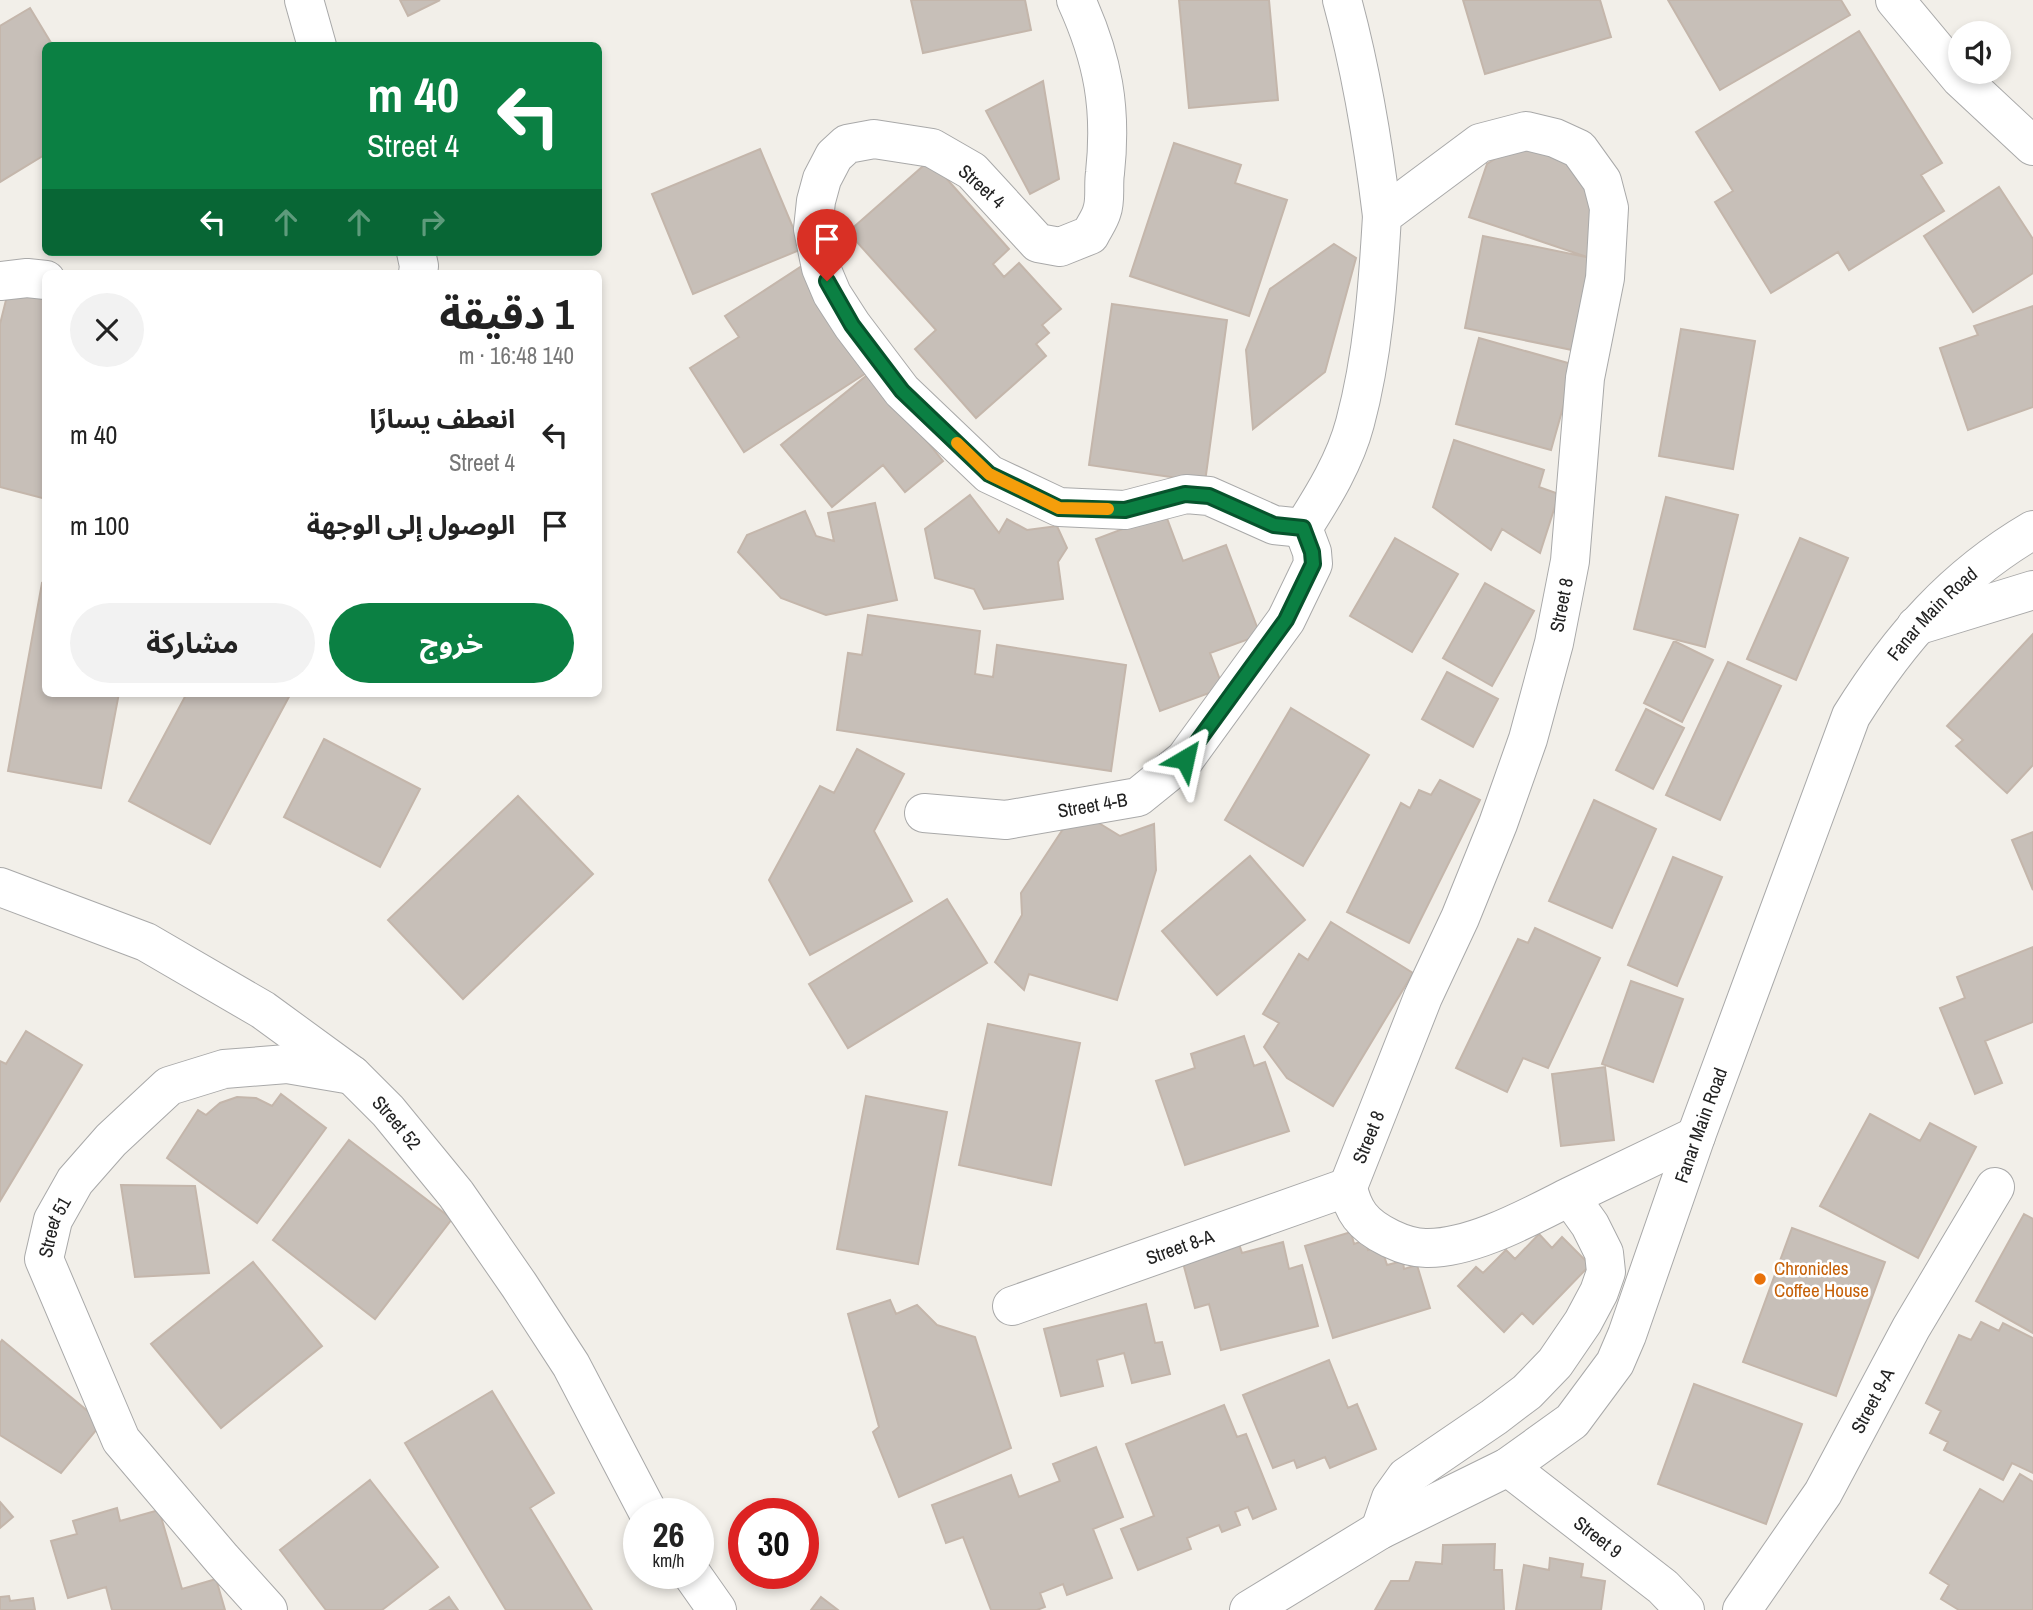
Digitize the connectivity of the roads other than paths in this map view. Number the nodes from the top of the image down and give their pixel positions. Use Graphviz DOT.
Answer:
graph roads {
  1 [pos="304,0"];
  2 [pos="1076,0"];
  3 [pos="1342,0"];
  4 [pos="1895,0"];
  5 [pos="316,42"];
  6 [pos="2033,146"];
  7 [pos="1382,216"];
  8 [pos="42,280"];
  9 [pos="0,281"];
  10 [pos="1303,528"];
  11 [pos="2033,530"];
  12 [pos="2033,590"];
  13 [pos="1916,626"];
  14 [pos="924,813"];
  15 [pos="0,887"];
  16 [pos="352,1075"];
  17 [pos="1696,1136"];
  18 [pos="1348,1187"];
  19 [pos="1995,1187"];
  20 [pos="1570,1197"];
  21 [pos="1012,1306"];
  22 [pos="1508,1467"];
  23 [pos="641,1498"];
  24 [pos="1380,1530"];
  25 [pos="702,1589"];
  26 [pos="268,1610"];
  27 [pos="717,1610"];
  28 [pos="1249,1610"];
  29 [pos="1685,1610"];
  30 [pos="1742,1610"];
  1 -- 5 [label="street"];
  2 -- 10 [label="street, Street 4"];
  3 -- 7 [label="street"];
  4 -- 6 [label="street"];
  7 -- 10 [label="street"];
  7 -- 18 [label="street, Street 8"];
  8 -- 9 [label="street"];
  10 -- 14 [label="street, Street 4-B"];
  11 -- 13 [label="street, Fanar Main Road"];
  12 -- 13 [label="street"];
  13 -- 17 [label="street, Fanar Main Road"];
  15 -- 16 [label="street, Street 52"];
  16 -- 23 [label="street, Street 52"];
  16 -- 26 [label="street, Street 51"];
  17 -- 20 [label="street, Street 8"];
  17 -- 22 [label="street, Fanar Main Road"];
  18 -- 20 [label="street, Street 8"];
  18 -- 21 [label="street, Street 8-A"];
  19 -- 30 [label="street, Street 9-A"];
  20 -- 24 [label="street"];
  22 -- 24 [label="street, Fanar Main Road"];
  22 -- 29 [label="street, Street 9"];
  24 -- 28 [label="street, Fanar Main Road"];
  25 -- 27 [label="street"];
}
